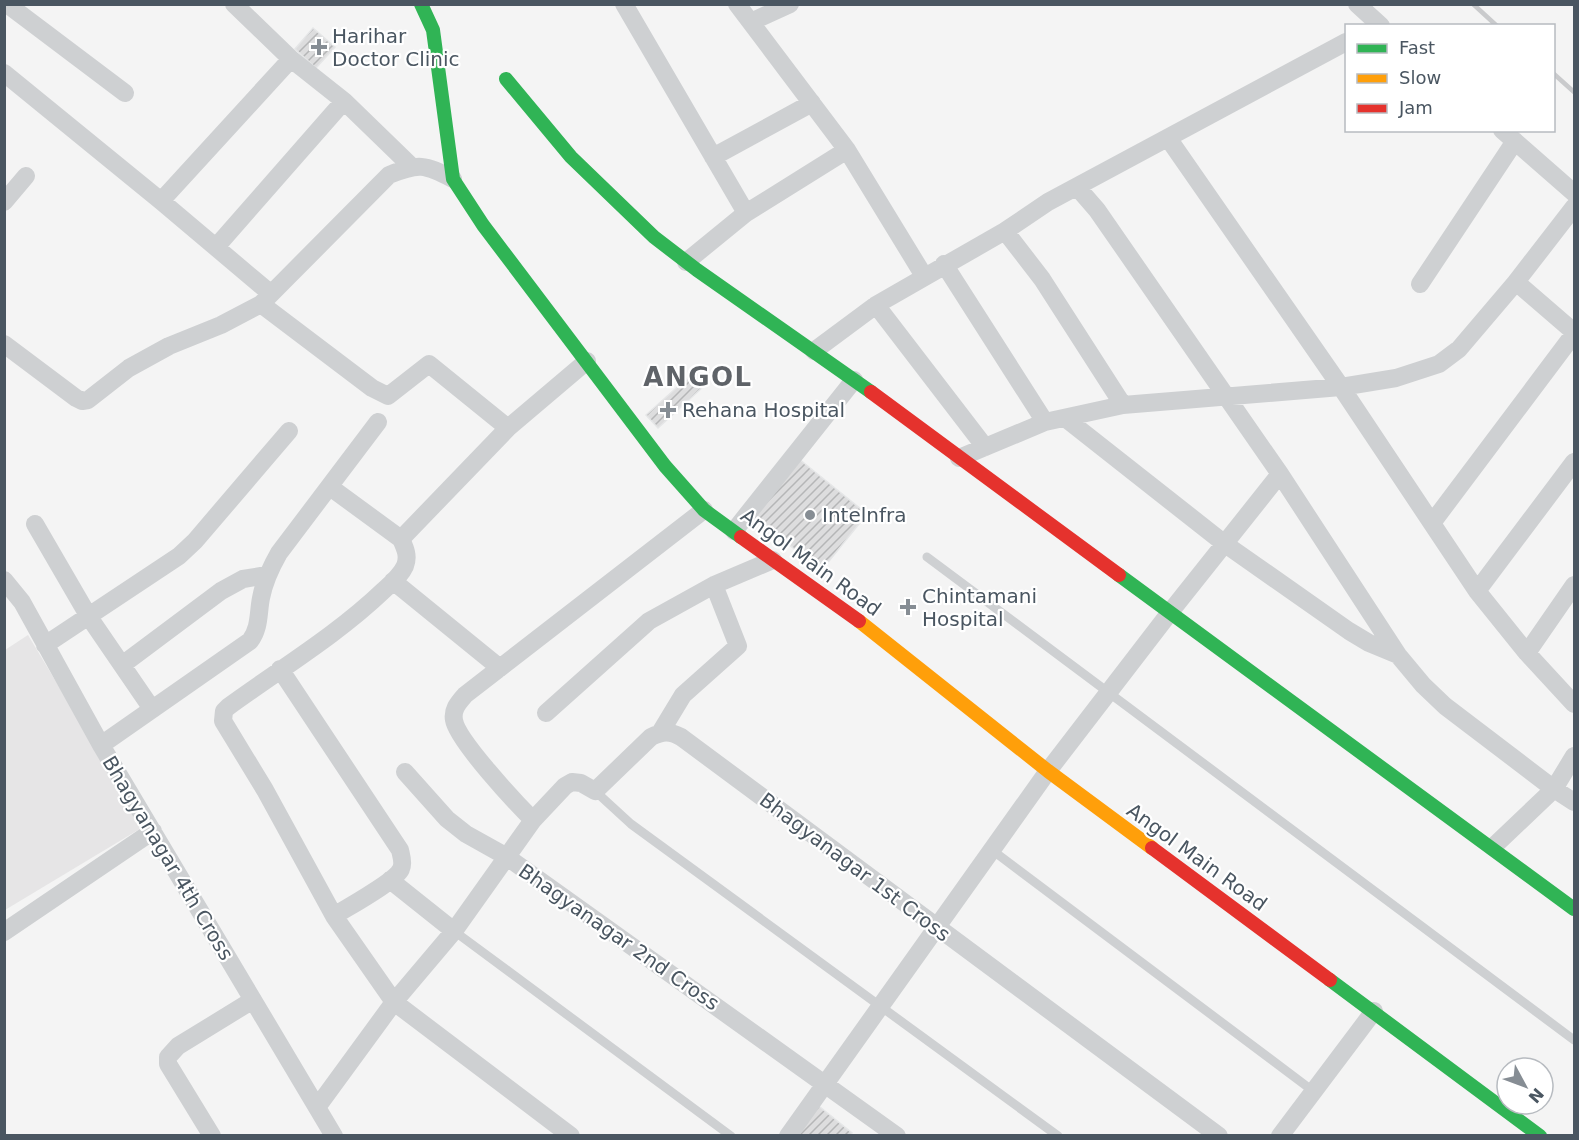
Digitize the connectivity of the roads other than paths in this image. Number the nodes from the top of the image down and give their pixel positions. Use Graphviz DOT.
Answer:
graph roads {
  1 [pos="7,4"];
  2 [pos="234,4"];
  3 [pos="421,4"];
  4 [pos="624,4"];
  5 [pos="737,4"];
  6 [pos="790,4"];
  7 [pos="1356,4"];
  8 [pos="751,22"];
  9 [pos="1378,24"];
  10 [pos="1345,43"];
  11 [pos="291,59"];
  12 [pos="4,73"];
  13 [pos="506,79"];
  14 [pos="125,93"];
  15 [pos="344,101"];
  16 [pos="812,103"];
  17 [pos="1508,136"];
  18 [pos="1168,138"];
  19 [pos="847,150"];
  20 [pos="713,157"];
  21 [pos="411,166"];
  22 [pos="26,176"];
  23 [pos="453,179"];
  24 [pos="1077,187"];
  25 [pos="1575,193"];
  26 [pos="161,201"];
  27 [pos="4,202"];
  28 [pos="1575,207"];
  29 [pos="746,213"];
  30 [pos="1005,231"];
  31 [pos="216,247"];
  32 [pos="686,262"];
  33 [pos="944,264"];
  34 [pos="924,276"];
  35 [pos="1516,282"];
  36 [pos="1420,284"];
  37 [pos="266,299"];
  38 [pos="876,305"];
  39 [pos="1575,333"];
  40 [pos="4,344"];
  41 [pos="814,351"];
  42 [pos="587,361"];
  43 [pos="854,380"];
  44 [pos="1341,387"];
  45 [pos="1225,397"];
  46 [pos="1123,405"];
  47 [pos="1065,418"];
  48 [pos="378,422"];
  49 [pos="1046,422"];
  50 [pos="508,428"];
  51 [pos="289,431"];
  52 [pos="985,447"];
  53 [pos="959,458"];
  54 [pos="1575,462"];
  55 [pos="1280,474"];
  56 [pos="330,487"];
  57 [pos="704,510"];
  58 [pos="1432,523"];
  59 [pos="35,524"];
  60 [pos="734,531"];
  61 [pos="402,539"];
  62 [pos="1225,544"];
  63 [pos="927,556"];
  64 [pos="773,560"];
  65 [pos="267,575"];
  66 [pos="4,580"];
  67 [pos="393,581"];
  68 [pos="714,585"];
  69 [pos="1575,585"];
  70 [pos="1478,591"];
  71 [pos="1171,611"];
  72 [pos="89,617"];
  73 [pos="45,645"];
  74 [pos="1527,653"];
  75 [pos="1398,655"];
  76 [pos="122,665"];
  77 [pos="500,668"];
  78 [pos="280,669"];
  79 [pos="1108,693"];
  80 [pos="1575,704"];
  81 [pos="152,710"];
  82 [pos="546,713"];
  83 [pos="660,732"];
  84 [pos="101,745"];
  85 [pos="1575,756"];
  86 [pos="1048,771"];
  87 [pos="405,772"];
  88 [pos="1554,789"];
  89 [pos="595,791"];
  90 [pos="1575,802"];
  91 [pos="533,820"];
  92 [pos="153,831"];
  93 [pos="1493,848"];
  94 [pos="992,849"];
  95 [pos="507,857"];
  96 [pos="390,880"];
  97 [pos="1575,909"];
  98 [pos="334,916"];
  99 [pos="936,928"];
  100 [pos="454,931"];
  101 [pos="4,932"];
  102 [pos="253,1000"];
  103 [pos="394,1002"];
  104 [pos="880,1006"];
  105 [pos="1374,1011"];
  106 [pos="1575,1040"];
  107 [pos="826,1083"];
  108 [pos="1313,1091"];
  109 [pos="318,1106"];
  110 [pos="212,1136"];
  111 [pos="334,1136"];
  112 [pos="571,1136"];
  113 [pos="731,1136"];
  114 [pos="788,1136"];
  115 [pos="897,1136"];
  116 [pos="1058,1136"];
  117 [pos="1219,1136"];
  118 [pos="1280,1136"];
  119 [pos="1540,1136"];
  1 -- 14 [label="street"];
  2 -- 11 [label="street"];
  3 -- 23 [label="street, Angol Main Road"];
  4 -- 20 [label="street"];
  5 -- 8 [label="street"];
  6 -- 8 [label="street"];
  7 -- 9 [label="street"];
  8 -- 16 [label="street"];
  10 -- 18 [label="street"];
  11 -- 15 [label="street"];
  11 -- 26 [label="street"];
  12 -- 26 [label="street"];
  13 -- 32 [label="street"];
  15 -- 21 [label="street"];
  15 -- 31 [label="street"];
  16 -- 19 [label="street"];
  16 -- 20 [label="street"];
  17 -- 25 [label="street"];
  17 -- 36 [label="street"];
  18 -- 24 [label="street"];
  18 -- 44 [label="street"];
  19 -- 29 [label="street"];
  19 -- 34 [label="street"];
  20 -- 29 [label="street"];
  21 -- 23 [label="street"];
  21 -- 37 [label="street"];
  22 -- 27 [label="street"];
  23 -- 42 [label="street, Angol Main Road"];
  24 -- 30 [label="street"];
  24 -- 45 [label="street"];
  26 -- 31 [label="street"];
  28 -- 35 [label="street"];
  29 -- 32 [label="street"];
  30 -- 33 [label="street"];
  30 -- 46 [label="street"];
  31 -- 37 [label="street"];
  32 -- 41 [label="street"];
  33 -- 34 [label="street"];
  33 -- 49 [label="street"];
  34 -- 38 [label="street"];
  35 -- 39 [label="street"];
  35 -- 44 [label="street"];
  37 -- 40 [label="street"];
  37 -- 50 [label="street"];
  38 -- 41 [label="street"];
  38 -- 52 [label="street"];
  39 -- 58 [label="street"];
  41 -- 43 [label="street"];
  42 -- 50 [label="street"];
  42 -- 57 [label="street, Angol Main Road"];
  43 -- 53 [label="street"];
  43 -- 60 [label="street"];
  44 -- 45 [label="street"];
  44 -- 58 [label="street"];
  45 -- 46 [label="street"];
  45 -- 55 [label="street"];
  46 -- 47 [label="street"];
  47 -- 49 [label="street"];
  47 -- 62 [label="street"];
  48 -- 56 [label="street"];
  49 -- 52 [label="street"];
  50 -- 61 [label="street"];
  51 -- 72 [label="street"];
  52 -- 53 [label="street"];
  53 -- 71 [label="street"];
  54 -- 70 [label="street"];
  55 -- 62 [label="street"];
  55 -- 75 [label="street"];
  56 -- 61 [label="street"];
  56 -- 65 [label="street"];
  57 -- 60 [label="street, Angol Main Road"];
  57 -- 77 [label="street"];
  58 -- 70 [label="street"];
  59 -- 72 [label="street"];
  60 -- 64 [label="street, Angol Main Road"];
  61 -- 67 [label="street"];
  62 -- 71 [label="street"];
  62 -- 75 [label="street"];
  63 -- 79 [label="lane"];
  64 -- 68 [label="street"];
  64 -- 86 [label="street, Angol Main Road"];
  65 -- 76 [label="street"];
  65 -- 81 [label="street"];
  66 -- 73 [label="street, Bhagyanagar 4th Cross"];
  67 -- 77 [label="street"];
  67 -- 78 [label="street"];
  68 -- 82 [label="street"];
  68 -- 83 [label="street"];
  69 -- 74 [label="street"];
  70 -- 74 [label="street"];
  71 -- 79 [label="street"];
  71 -- 93 [label="street"];
  72 -- 73 [label="street"];
  72 -- 76 [label="street"];
  73 -- 84 [label="street, Bhagyanagar 4th Cross"];
  74 -- 80 [label="street"];
  75 -- 88 [label="street"];
  76 -- 81 [label="street"];
  77 -- 91 [label="street"];
  78 -- 96 [label="street"];
  78 -- 98 [label="street"];
  79 -- 86 [label="street"];
  79 -- 106 [label="lane"];
  81 -- 84 [label="street"];
  83 -- 89 [label="street"];
  83 -- 99 [label="street, Bhagyanagar 1st Cross"];
  84 -- 92 [label="street, Bhagyanagar 4th Cross"];
  85 -- 88 [label="street"];
  86 -- 94 [label="street"];
  86 -- 105 [label="street, Angol Main Road"];
  87 -- 95 [label="street"];
  88 -- 90 [label="street"];
  88 -- 93 [label="street"];
  89 -- 91 [label="street"];
  89 -- 104 [label="lane"];
  91 -- 95 [label="street"];
  92 -- 101 [label="street"];
  92 -- 102 [label="street, Bhagyanagar 4th Cross"];
  93 -- 97 [label="street"];
  94 -- 99 [label="street"];
  94 -- 108 [label="lane"];
  95 -- 100 [label="street, Bhagyanagar 2nd Cross"];
  95 -- 107 [label="street, Bhagyanagar 2nd Cross"];
  96 -- 98 [label="street"];
  96 -- 100 [label="street"];
  98 -- 103 [label="street"];
  99 -- 104 [label="street"];
  99 -- 117 [label="street, Bhagyanagar 1st Cross"];
  100 -- 103 [label="street, Bhagyanagar 2nd Cross"];
  100 -- 113 [label="lane"];
  102 -- 109 [label="street, Bhagyanagar 4th Cross"];
  102 -- 110 [label="street"];
  103 -- 109 [label="street, Bhagyanagar 2nd Cross"];
  103 -- 112 [label="street"];
  104 -- 107 [label="street"];
  104 -- 116 [label="lane"];
  105 -- 108 [label="street"];
  105 -- 119 [label="street, Angol Main Road"];
  107 -- 114 [label="street"];
  107 -- 115 [label="street, Bhagyanagar 2nd Cross"];
  108 -- 118 [label="street"];
  109 -- 111 [label="street, Bhagyanagar 4th Cross"];
}
